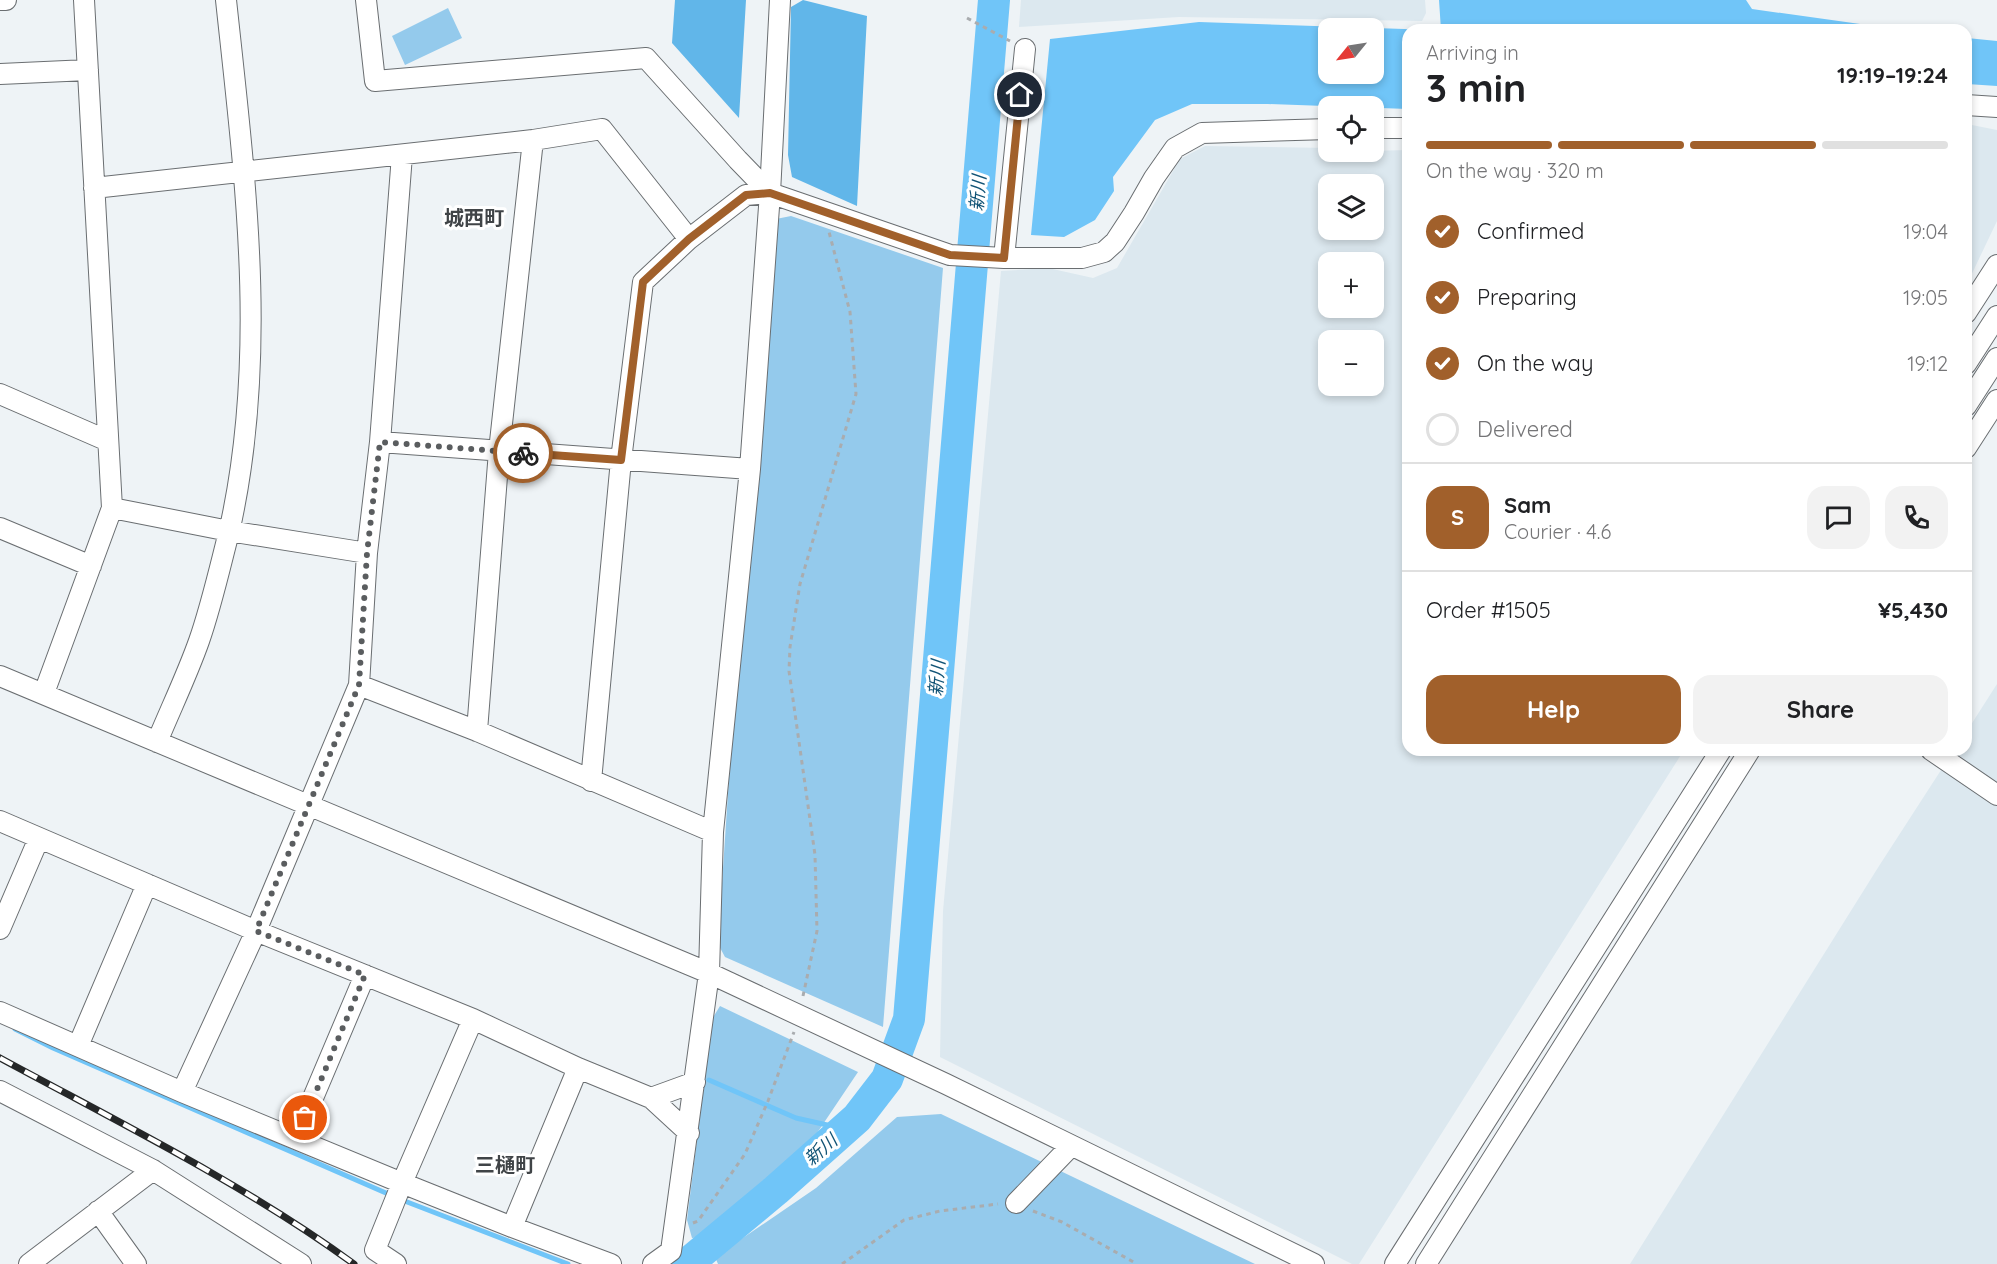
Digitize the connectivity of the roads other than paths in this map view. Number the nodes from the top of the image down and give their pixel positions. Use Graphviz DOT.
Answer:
graph roads {
  1 [pos="0,0"];
  2 [pos="6,0"];
  3 [pos="84,0"];
  4 [pos="226,0"];
  5 [pos="366,0"];
  6 [pos="780,0"];
  7 [pos="1025,49"];
  8 [pos="88,70"];
  9 [pos="0,74"];
  10 [pos="1972,105"];
  11 [pos="1997,107"];
  12 [pos="1384,128"];
  13 [pos="1402,128"];
  14 [pos="1318,129"];
  15 [pos="533,140"];
  16 [pos="402,154"];
  17 [pos="244,173"];
  18 [pos="94,188"];
  19 [pos="770,193"];
  20 [pos="689,239"];
  21 [pos="1004,258"];
  22 [pos="1997,265"];
  23 [pos="1972,304"];
  24 [pos="1997,316"];
  25 [pos="1972,355"];
  26 [pos="1996,359"];
  27 [pos="0,394"];
  28 [pos="1972,397"];
  29 [pos="1997,400"];
  30 [pos="1972,439"];
  31 [pos="108,441"];
  32 [pos="380,442"];
  33 [pos="499,451"];
  34 [pos="621,460"];
  35 [pos="750,469"];
  36 [pos="112,508"];
  37 [pos="0,528"];
  38 [pos="229,531"];
  39 [pos="367,553"];
  40 [pos="91,566"];
  41 [pos="0,676"];
  42 [pos="359,685"];
  43 [pos="44,693"];
  44 [pos="477,731"];
  45 [pos="157,742"];
  46 [pos="1717,756"];
  47 [pos="1746,756"];
  48 [pos="1940,756"];
  49 [pos="591,781"];
  50 [pos="1997,795"];
  51 [pos="310,806"];
  52 [pos="0,821"];
  53 [pos="712,832"];
  54 [pos="39,838"];
  55 [pos="147,884"];
  56 [pos="0,929"];
  57 [pos="256,931"];
  58 [pos="709,973"];
  59 [pos="365,975"];
  60 [pos="0,1012"];
  61 [pos="473,1019"];
  62 [pos="78,1046"];
  63 [pos="579,1068"];
  64 [pos="695,1082"];
  65 [pos="0,1091"];
  66 [pos="182,1092"];
  67 [pos="651,1098"];
  68 [pos="688,1133"];
  69 [pos="296,1138"];
  70 [pos="1071,1146"];
  71 [pos="153,1170"];
  72 [pos="398,1193"];
  73 [pos="1016,1203"];
  74 [pos="98,1211"];
  75 [pos="513,1227"];
  76 [pos="28,1264"];
  77 [pos="136,1264"];
  78 [pos="301,1264"];
  79 [pos="396,1264"];
  80 [pos="606,1264"];
  81 [pos="611,1264"];
  82 [pos="653,1264"];
  83 [pos="1314,1264"];
  84 [pos="1395,1264"];
  85 [pos="1426,1264"];
  1 -- 2 [label="street"];
  3 -- 8 [label="street"];
  4 -- 17 [label="street"];
  5 -- 19 [label="street"];
  6 -- 19 [label="street"];
  7 -- 21 [label="street"];
  8 -- 9 [label="street"];
  8 -- 18 [label="street"];
  10 -- 11 [label="street"];
  12 -- 13 [label="street"];
  14 -- 21 [label="street"];
  15 -- 16 [label="street"];
  15 -- 20 [label="street"];
  15 -- 33 [label="street"];
  16 -- 17 [label="street"];
  16 -- 32 [label="street"];
  17 -- 18 [label="street"];
  17 -- 38 [label="street"];
  18 -- 31 [label="street"];
  19 -- 20 [label="street"];
  19 -- 21 [label="street"];
  19 -- 35 [label="street"];
  20 -- 34 [label="street"];
  22 -- 23 [label="street"];
  24 -- 25 [label="street"];
  26 -- 28 [label="street"];
  27 -- 31 [label="street"];
  29 -- 30 [label="street"];
  31 -- 36 [label="street"];
  32 -- 33 [label="street"];
  32 -- 39 [label="street"];
  33 -- 34 [label="street"];
  33 -- 44 [label="street"];
  34 -- 35 [label="street"];
  34 -- 49 [label="street"];
  35 -- 53 [label="street"];
  36 -- 38 [label="street"];
  36 -- 40 [label="street"];
  37 -- 40 [label="street"];
  38 -- 39 [label="street"];
  38 -- 45 [label="street"];
  39 -- 42 [label="street"];
  40 -- 43 [label="street"];
  41 -- 43 [label="street"];
  42 -- 44 [label="street"];
  42 -- 51 [label="street"];
  43 -- 45 [label="street"];
  44 -- 49 [label="street"];
  45 -- 51 [label="street"];
  46 -- 84 [label="street"];
  47 -- 85 [label="street"];
  48 -- 50 [label="street"];
  49 -- 53 [label="street"];
  51 -- 57 [label="street"];
  51 -- 58 [label="street"];
  52 -- 54 [label="street"];
  53 -- 58 [label="street"];
  54 -- 55 [label="street"];
  54 -- 56 [label="street"];
  55 -- 57 [label="street"];
  55 -- 62 [label="street"];
  57 -- 59 [label="street"];
  57 -- 66 [label="street"];
  58 -- 64 [label="street"];
  58 -- 70 [label="street"];
  59 -- 61 [label="street"];
  59 -- 69 [label="street"];
  60 -- 62 [label="street"];
  61 -- 63 [label="street"];
  61 -- 72 [label="street"];
  62 -- 66 [label="street"];
  63 -- 67 [label="street"];
  63 -- 75 [label="street"];
  64 -- 67 [label="street"];
  64 -- 68 [label="street"];
  65 -- 71 [label="street"];
  66 -- 69 [label="street"];
  67 -- 68 [label="street"];
  68 -- 82 [label="street"];
  69 -- 72 [label="street"];
  70 -- 73 [label="street"];
  70 -- 83 [label="street"];
  71 -- 74 [label="street"];
  71 -- 78 [label="street"];
  72 -- 75 [label="street"];
  72 -- 79 [label="street"];
  74 -- 76 [label="street"];
  74 -- 77 [label="street"];
  75 -- 80 [label="street"];
  80 -- 81 [label="street"];
}
